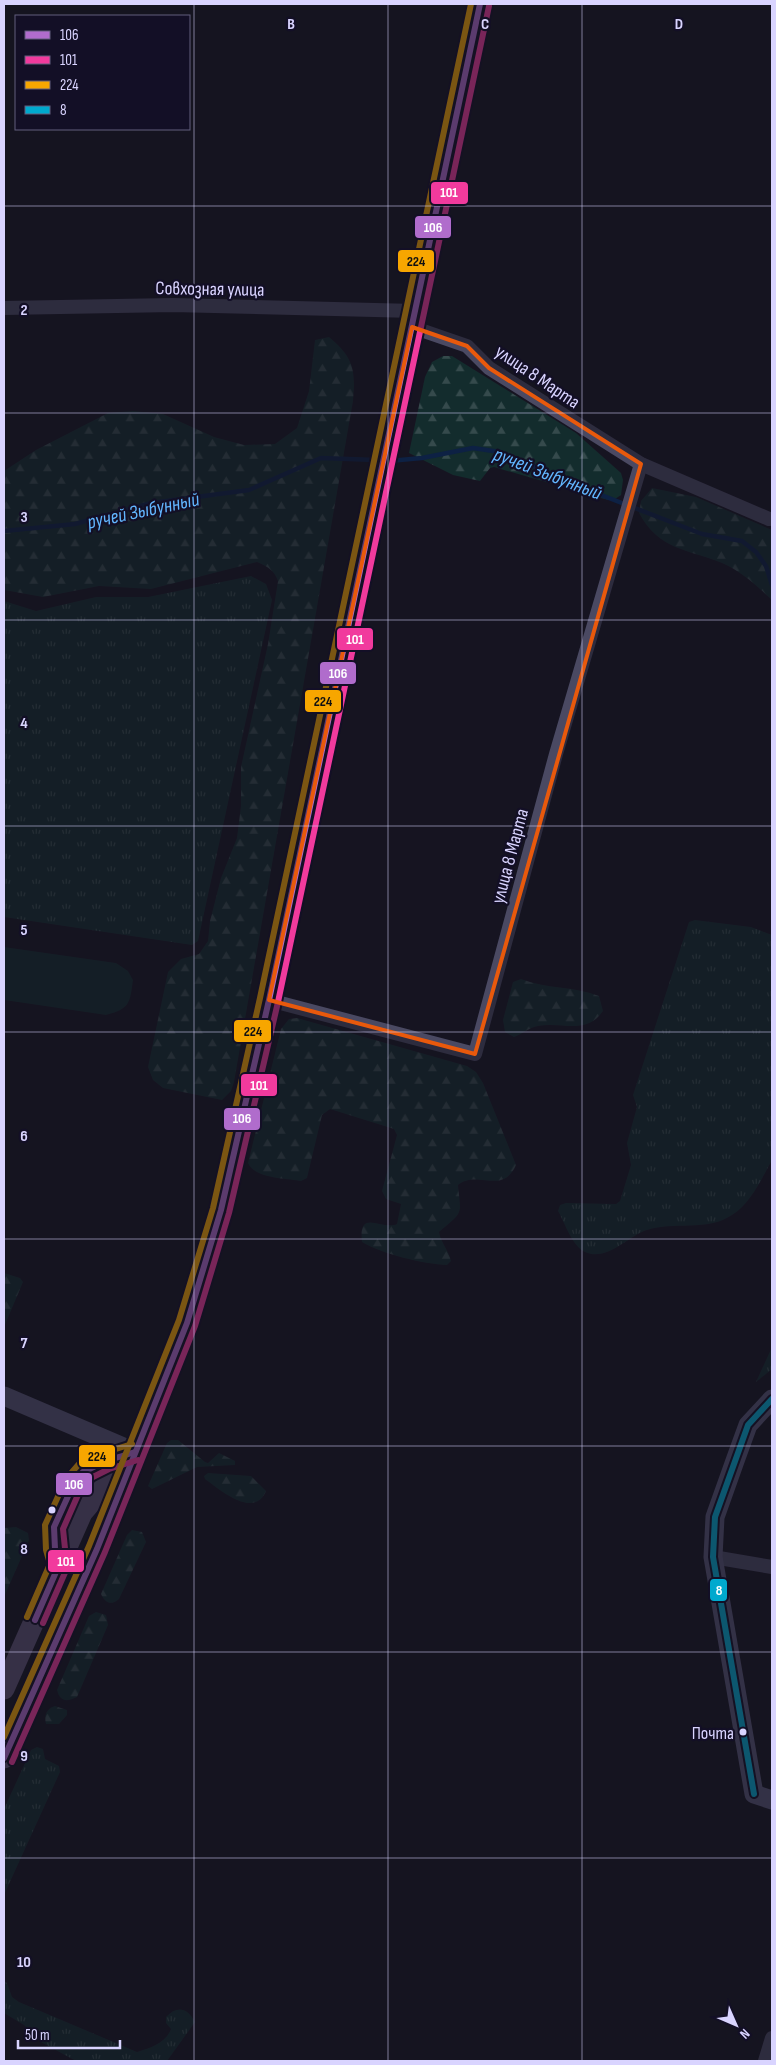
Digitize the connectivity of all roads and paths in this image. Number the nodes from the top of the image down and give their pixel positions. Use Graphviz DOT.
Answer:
graph roads {
  1 [pos="480,4"];
  2 [pos="4,308"];
  3 [pos="413,319"];
  4 [pos="641,464"];
  5 [pos="769,519"];
  6 [pos="270,1000"];
  7 [pos="4,1396"];
  8 [pos="772,1399"];
  9 [pos="135,1452"];
  10 [pos="713,1557"];
  11 [pos="772,1567"];
  12 [pos="4,1689"];
  13 [pos="4,1758"];
  14 [pos="763,1798"];
  15 [pos="772,2038"];
  16 [pos="765,2061"];
  1 -- 3 [label="main road"];
  2 -- 3 [label="street, Совхозная улица"];
  3 -- 4 [label="street, улица 8 Марта"];
  3 -- 6 [label="main road"];
  4 -- 5 [label="street, улица 8 Марта"];
  4 -- 6 [label="street, улица 8 Марта"];
  6 -- 9 [label="main road"];
  7 -- 9 [label="main road"];
  8 -- 10 [label="main road"];
  9 -- 12 [label="main road"];
  9 -- 13 [label="main road"];
  10 -- 11 [label="street"];
  10 -- 14 [label="main road"];
  15 -- 16 [label="street"];
}
